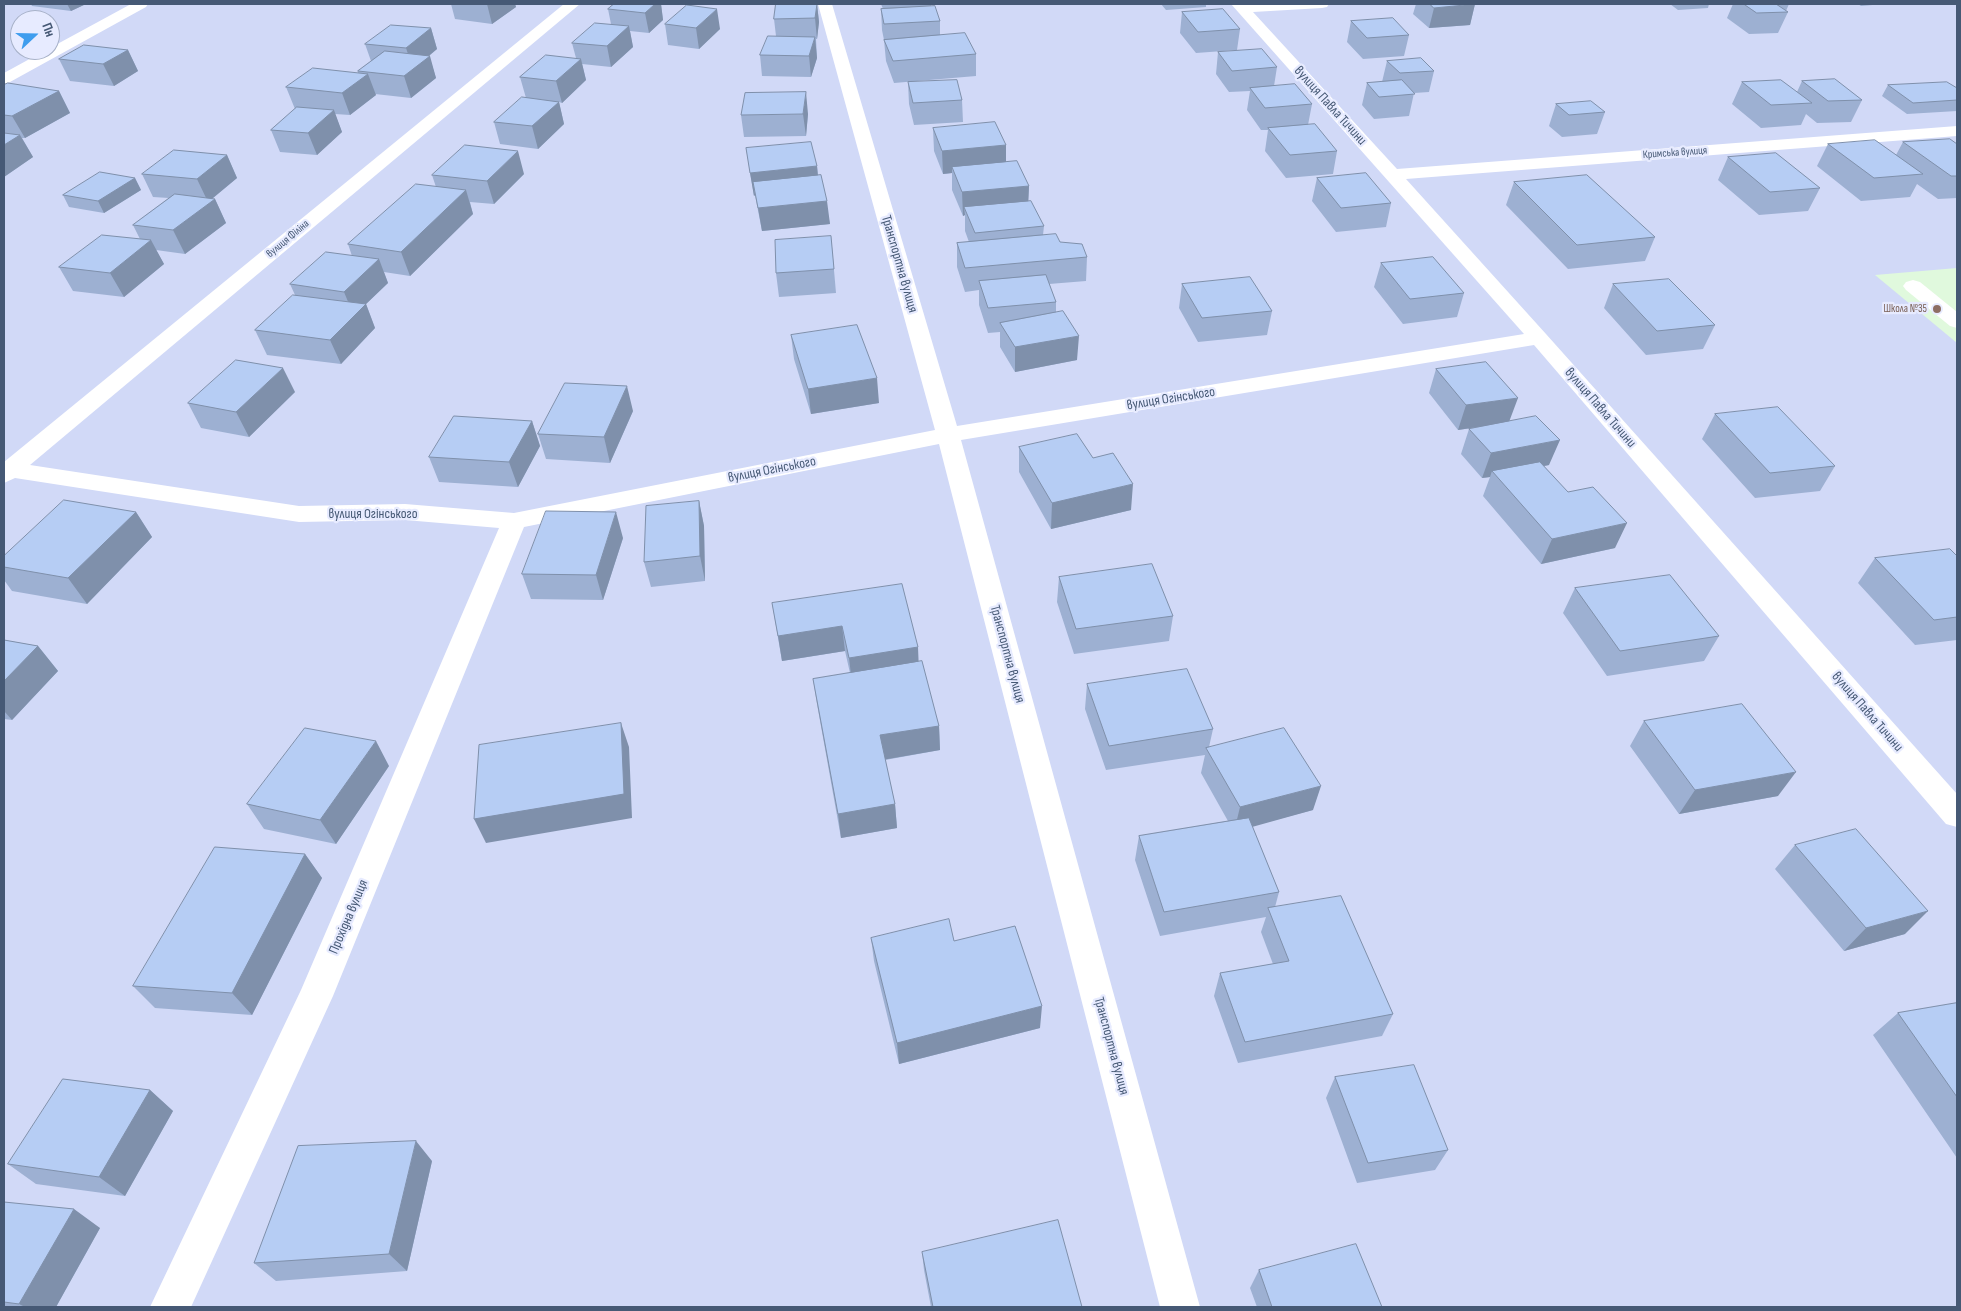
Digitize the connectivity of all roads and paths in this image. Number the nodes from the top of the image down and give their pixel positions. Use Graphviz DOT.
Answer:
graph roads {
  1 [pos="141,4"];
  2 [pos="572,4"];
  3 [pos="825,4"];
  4 [pos="1322,4"];
  5 [pos="1240,6"];
  6 [pos="4,79"];
  7 [pos="1957,131"];
  8 [pos="1392,175"];
  9 [pos="1913,286"];
  10 [pos="1957,322"];
  11 [pos="1538,338"];
  12 [pos="948,435"];
  13 [pos="6,471"];
  14 [pos="514,521"];
  15 [pos="1957,815"];
  16 [pos="170,1307"];
  17 [pos="1180,1307"];
  1 -- 6 [label="street"];
  2 -- 13 [label="street, вулиця Філіна"];
  3 -- 12 [label="street, Транспортна вулиця"];
  4 -- 5 [label="street"];
  5 -- 8 [label="street, вулиця Павла Тичини"];
  7 -- 8 [label="street, Кримська вулиця"];
  8 -- 11 [label="street, вулиця Павла Тичини"];
  9 -- 10 [label="street"];
  11 -- 12 [label="street, вулиця Огінського"];
  11 -- 15 [label="street, вулиця Павла Тичини"];
  12 -- 14 [label="street, вулиця Огінського"];
  12 -- 17 [label="street, Транспортна вулиця"];
  13 -- 14 [label="street, вулиця Огінського"];
  14 -- 16 [label="street, Прохідна вулиця"];
}
